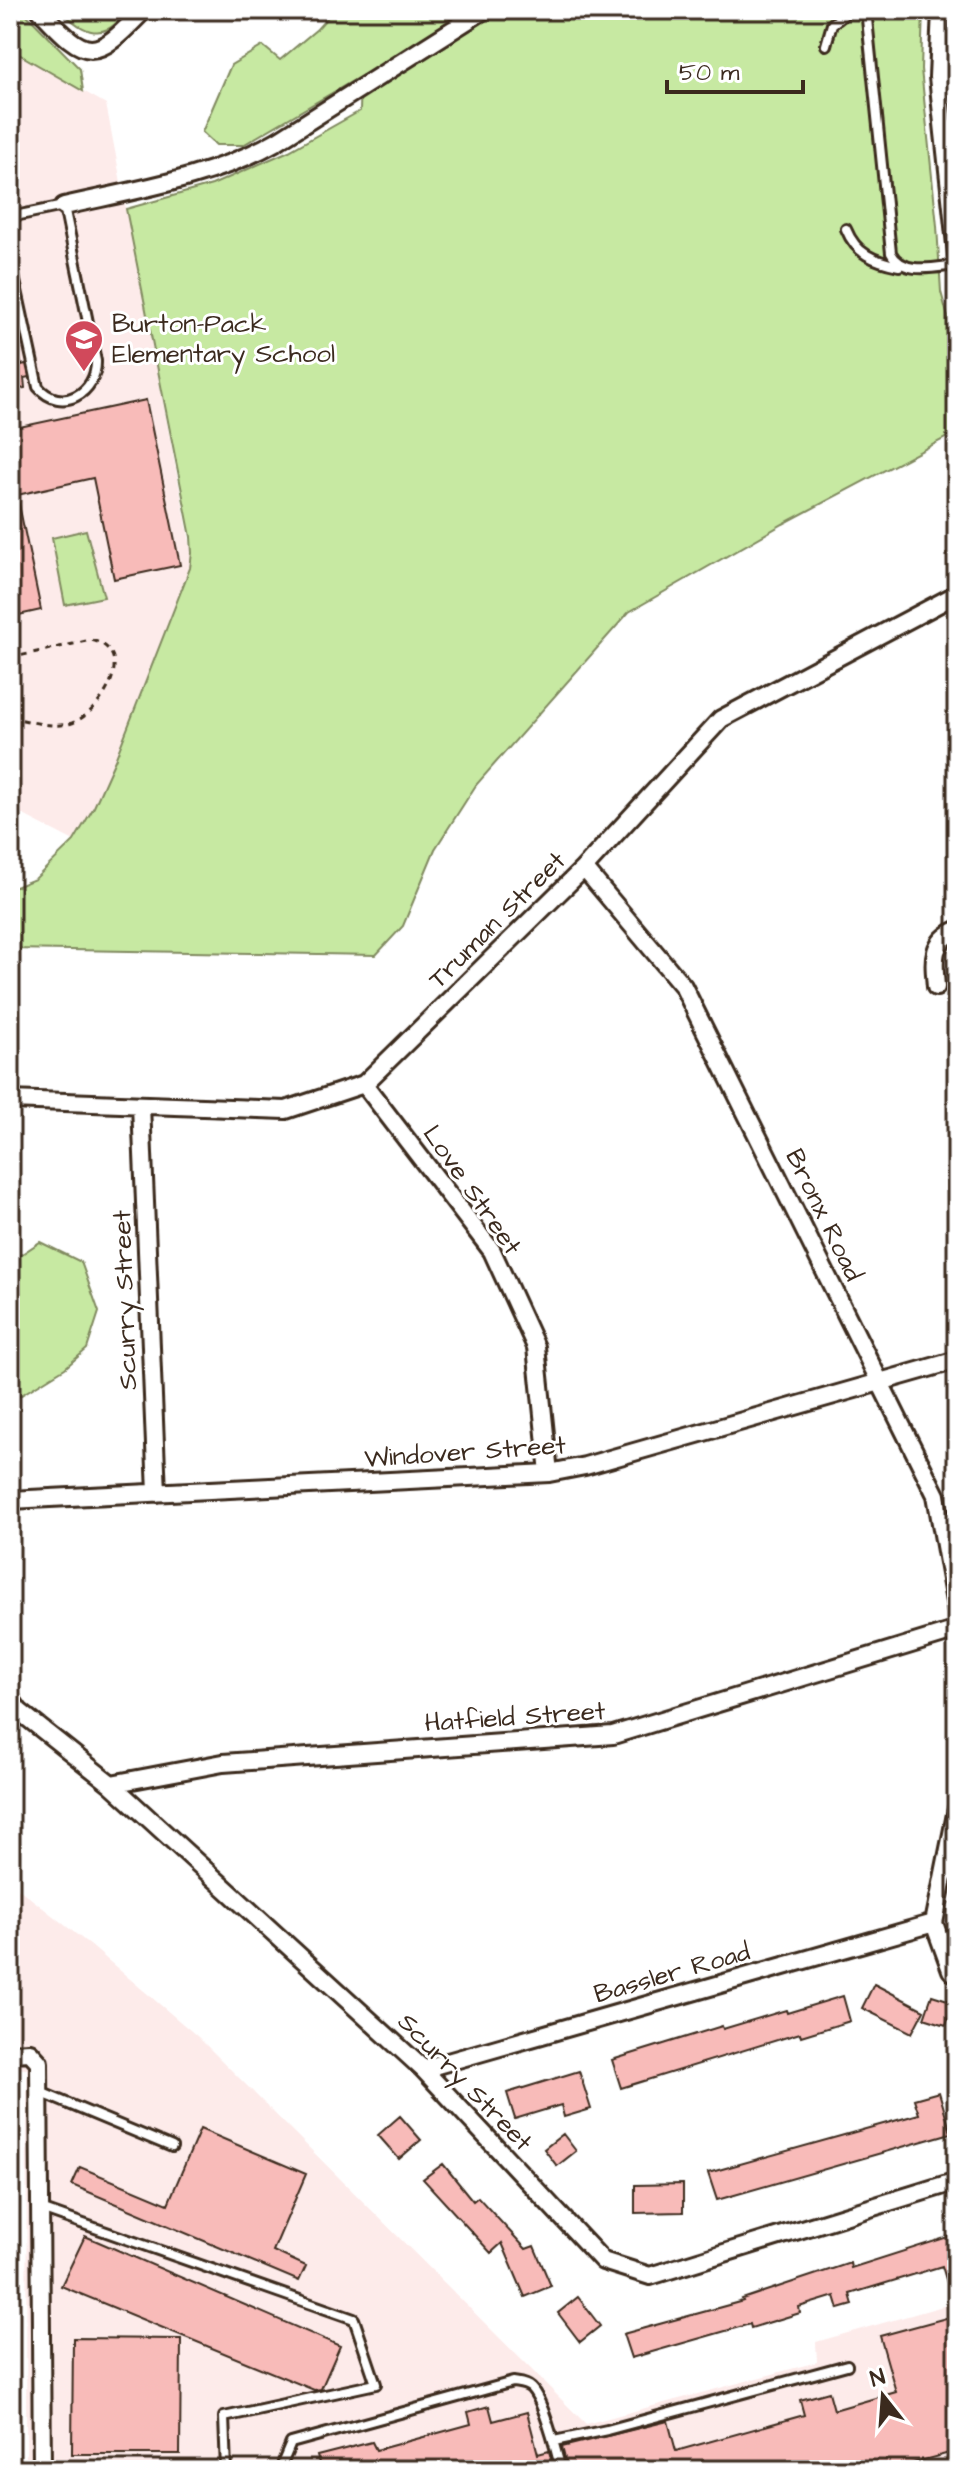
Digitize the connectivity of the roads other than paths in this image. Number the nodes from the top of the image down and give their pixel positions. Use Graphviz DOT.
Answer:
graph roads {
  1 [pos="40,10"];
  2 [pos="144,10"];
  3 [pos="484,10"];
  4 [pos="850,10"];
  5 [pos="868,10"];
  6 [pos="941,10"];
  7 [pos="826,45"];
  8 [pos="64,206"];
  9 [pos="955,212"];
  10 [pos="10,217"];
  11 [pos="846,229"];
  12 [pos="957,254"];
  13 [pos="10,258"];
  14 [pos="957,265"];
  15 [pos="903,267"];
  16 [pos="957,594"];
  17 [pos="584,868"];
  18 [pos="957,930"];
  19 [pos="936,987"];
  20 [pos="364,1084"];
  21 [pos="10,1100"];
  22 [pos="141,1105"];
  23 [pos="957,1360"];
  24 [pos="880,1382"];
  25 [pos="549,1473"];
  26 [pos="157,1493"];
  27 [pos="10,1500"];
  28 [pos="957,1613"];
  29 [pos="957,1630"];
  30 [pos="10,1698"];
  31 [pos="111,1784"];
  32 [pos="957,1809"];
  33 [pos="934,1923"];
  34 [pos="957,1975"];
  35 [pos="10,2053"];
  36 [pos="423,2069"];
  37 [pos="40,2091"];
  38 [pos="172,2147"];
  39 [pos="957,2181"];
  40 [pos="41,2209"];
  41 [pos="847,2365"];
  42 [pos="554,2441"];
  43 [pos="42,2470"];
  44 [pos="226,2470"];
  45 [pos="285,2470"];
  46 [pos="561,2470"];
  1 -- 2 [label="street"];
  3 -- 8 [label="street"];
  4 -- 7 [label="lane"];
  5 -- 15 [label="lane"];
  6 -- 9 [label="street"];
  8 -- 10 [label="lane"];
  8 -- 13 [label="lane"];
  9 -- 12 [label="street"];
  11 -- 15 [label="lane"];
  14 -- 15 [label="lane"];
  16 -- 17 [label="street, Truman Street"];
  17 -- 20 [label="street, Truman Street"];
  17 -- 24 [label="street, Bronx Road"];
  18 -- 19 [label="street"];
  20 -- 22 [label="street, Truman Street"];
  20 -- 25 [label="street, Love Street"];
  21 -- 22 [label="street, Truman Street"];
  22 -- 26 [label="street, Scurry Street"];
  23 -- 24 [label="street, Windover Street"];
  24 -- 25 [label="street, Windover Street"];
  24 -- 28 [label="street, Bronx Road"];
  25 -- 26 [label="street, Windover Street"];
  26 -- 27 [label="street, Windover Street"];
  29 -- 31 [label="street, Hatfield Street"];
  30 -- 31 [label="street, Scurry Street"];
  31 -- 36 [label="street, Scurry Street"];
  32 -- 33 [label="street"];
  33 -- 34 [label="street"];
  33 -- 36 [label="street, Bassler Road"];
  35 -- 37 [label="street"];
  36 -- 39 [label="street, Scurry Street"];
  37 -- 38 [label="lane"];
  37 -- 40 [label="street"];
  40 -- 43 [label="street"];
  40 -- 44 [label="lane"];
  41 -- 42 [label="lane"];
  42 -- 45 [label="lane"];
  42 -- 46 [label="lane"];
}
